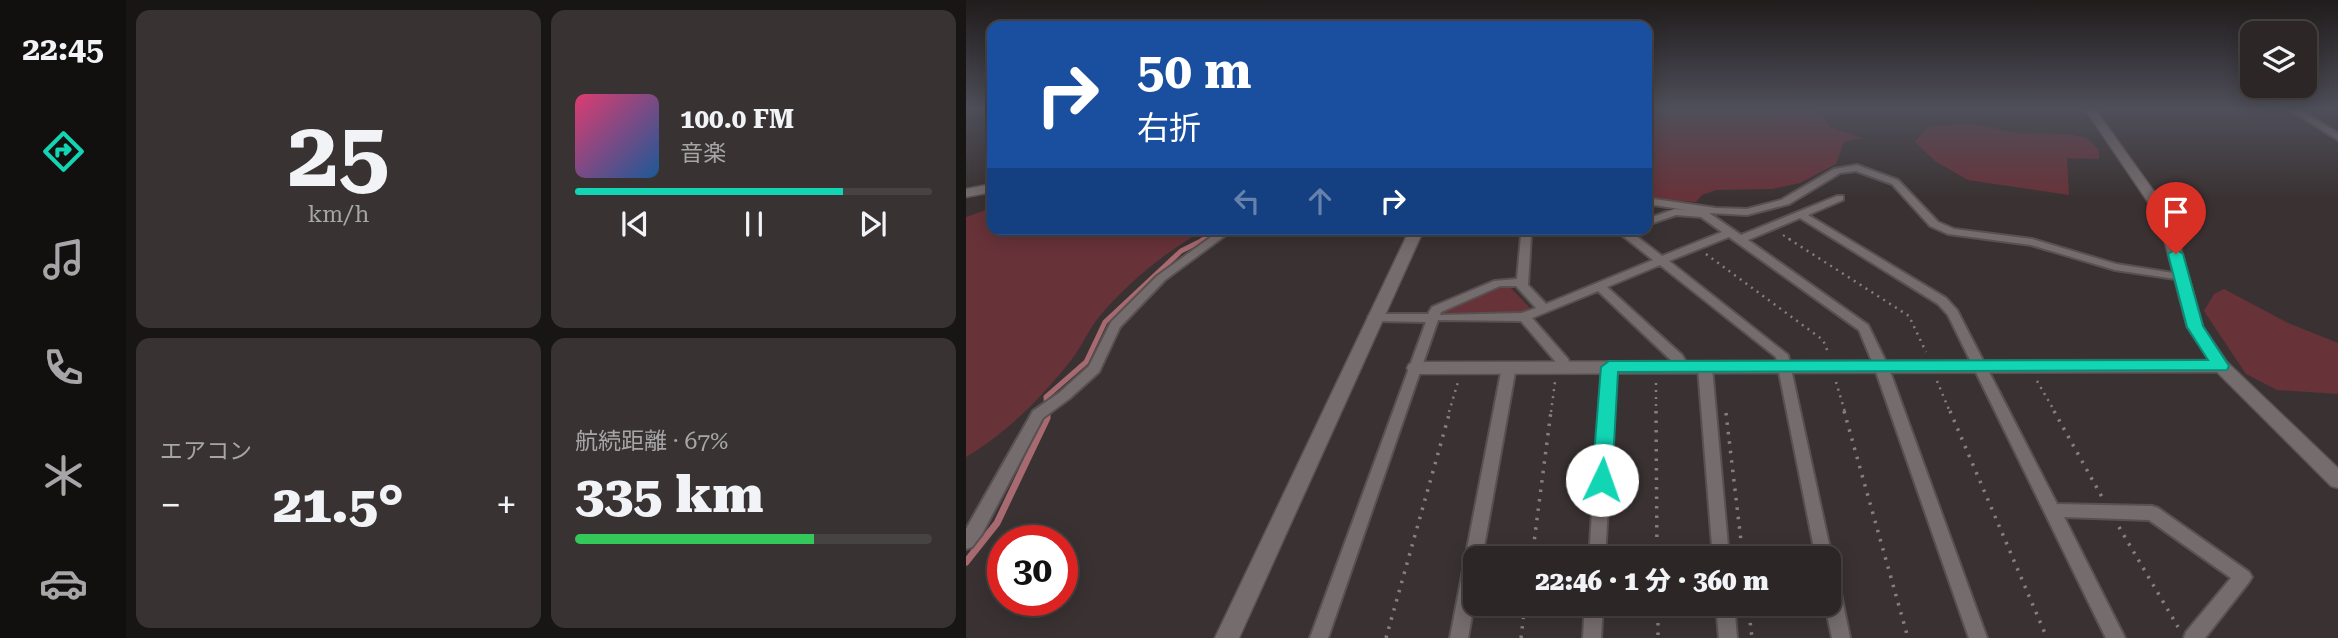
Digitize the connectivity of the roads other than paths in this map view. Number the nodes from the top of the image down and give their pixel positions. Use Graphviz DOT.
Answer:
graph roads {
  1 [pos="2111,139"];
  2 [pos="987,189"];
  3 [pos="966,193"];
  4 [pos="1840,198"];
  5 [pos="1652,202"];
  6 [pos="1801,215"];
  7 [pos="1652,220"];
  8 [pos="1221,235"];
  9 [pos="1414,235"];
  10 [pos="1628,235"];
  11 [pos="1526,236"];
  12 [pos="1733,236"];
  13 [pos="1661,260"];
  14 [pos="2182,277"];
  15 [pos="1522,282"];
  16 [pos="1599,286"];
  17 [pos="1544,309"];
  18 [pos="1374,317"];
  19 [pos="1524,317"];
  20 [pos="1437,318"];
  21 [pos="1784,366"];
  22 [pos="1881,366"];
  23 [pos="1980,366"];
  24 [pos="2221,366"];
  25 [pos="1510,367"];
  26 [pos="1609,367"];
  27 [pos="1682,367"];
  28 [pos="1705,367"];
  29 [pos="1415,368"];
  30 [pos="1560,371"];
  31 [pos="2338,480"];
  32 [pos="2053,510"];
  33 [pos="966,542"];
  34 [pos="1598,546"];
  35 [pos="1720,546"];
  36 [pos="1822,546"];
  37 [pos="1593,616"];
  38 [pos="1726,616"];
  39 [pos="1837,616"];
  40 [pos="1227,638"];
  41 [pos="1319,638"];
  42 [pos="1459,638"];
  43 [pos="1592,638"];
  44 [pos="1728,638"];
  45 [pos="1841,638"];
  46 [pos="1978,638"];
  47 [pos="2116,638"];
  48 [pos="2193,638"];
  1 -- 14 [label="street"];
  2 -- 3 [label="street"];
  4 -- 6 [label="street"];
  5 -- 14 [label="street"];
  6 -- 12 [label="street"];
  6 -- 23 [label="street"];
  7 -- 12 [label="street"];
  8 -- 33 [label="street"];
  9 -- 18 [label="street"];
  10 -- 13 [label="street"];
  11 -- 15 [label="street"];
  12 -- 13 [label="street"];
  12 -- 22 [label="street"];
  13 -- 16 [label="street"];
  13 -- 21 [label="street"];
  14 -- 24 [label="street"];
  15 -- 17 [label="street"];
  15 -- 20 [label="street"];
  16 -- 17 [label="street"];
  16 -- 27 [label="street"];
  17 -- 19 [label="street"];
  18 -- 20 [label="street"];
  18 -- 40 [label="street"];
  19 -- 20 [label="street"];
  19 -- 30 [label="street"];
  20 -- 29 [label="street"];
  21 -- 22 [label="street"];
  21 -- 28 [label="street"];
  21 -- 36 [label="street"];
  22 -- 23 [label="street"];
  22 -- 46 [label="street"];
  23 -- 24 [label="street"];
  23 -- 32 [label="street"];
  24 -- 31 [label="street"];
  25 -- 29 [label="street"];
  25 -- 30 [label="street"];
  25 -- 42 [label="street"];
  26 -- 27 [label="street"];
  26 -- 30 [label="street"];
  26 -- 34 [label="street"];
  27 -- 28 [label="street"];
  28 -- 35 [label="street"];
  29 -- 41 [label="street"];
  32 -- 47 [label="street"];
  32 -- 48 [label="street"];
  37 -- 43 [label="street"];
  38 -- 44 [label="street"];
  39 -- 45 [label="street"];
}
